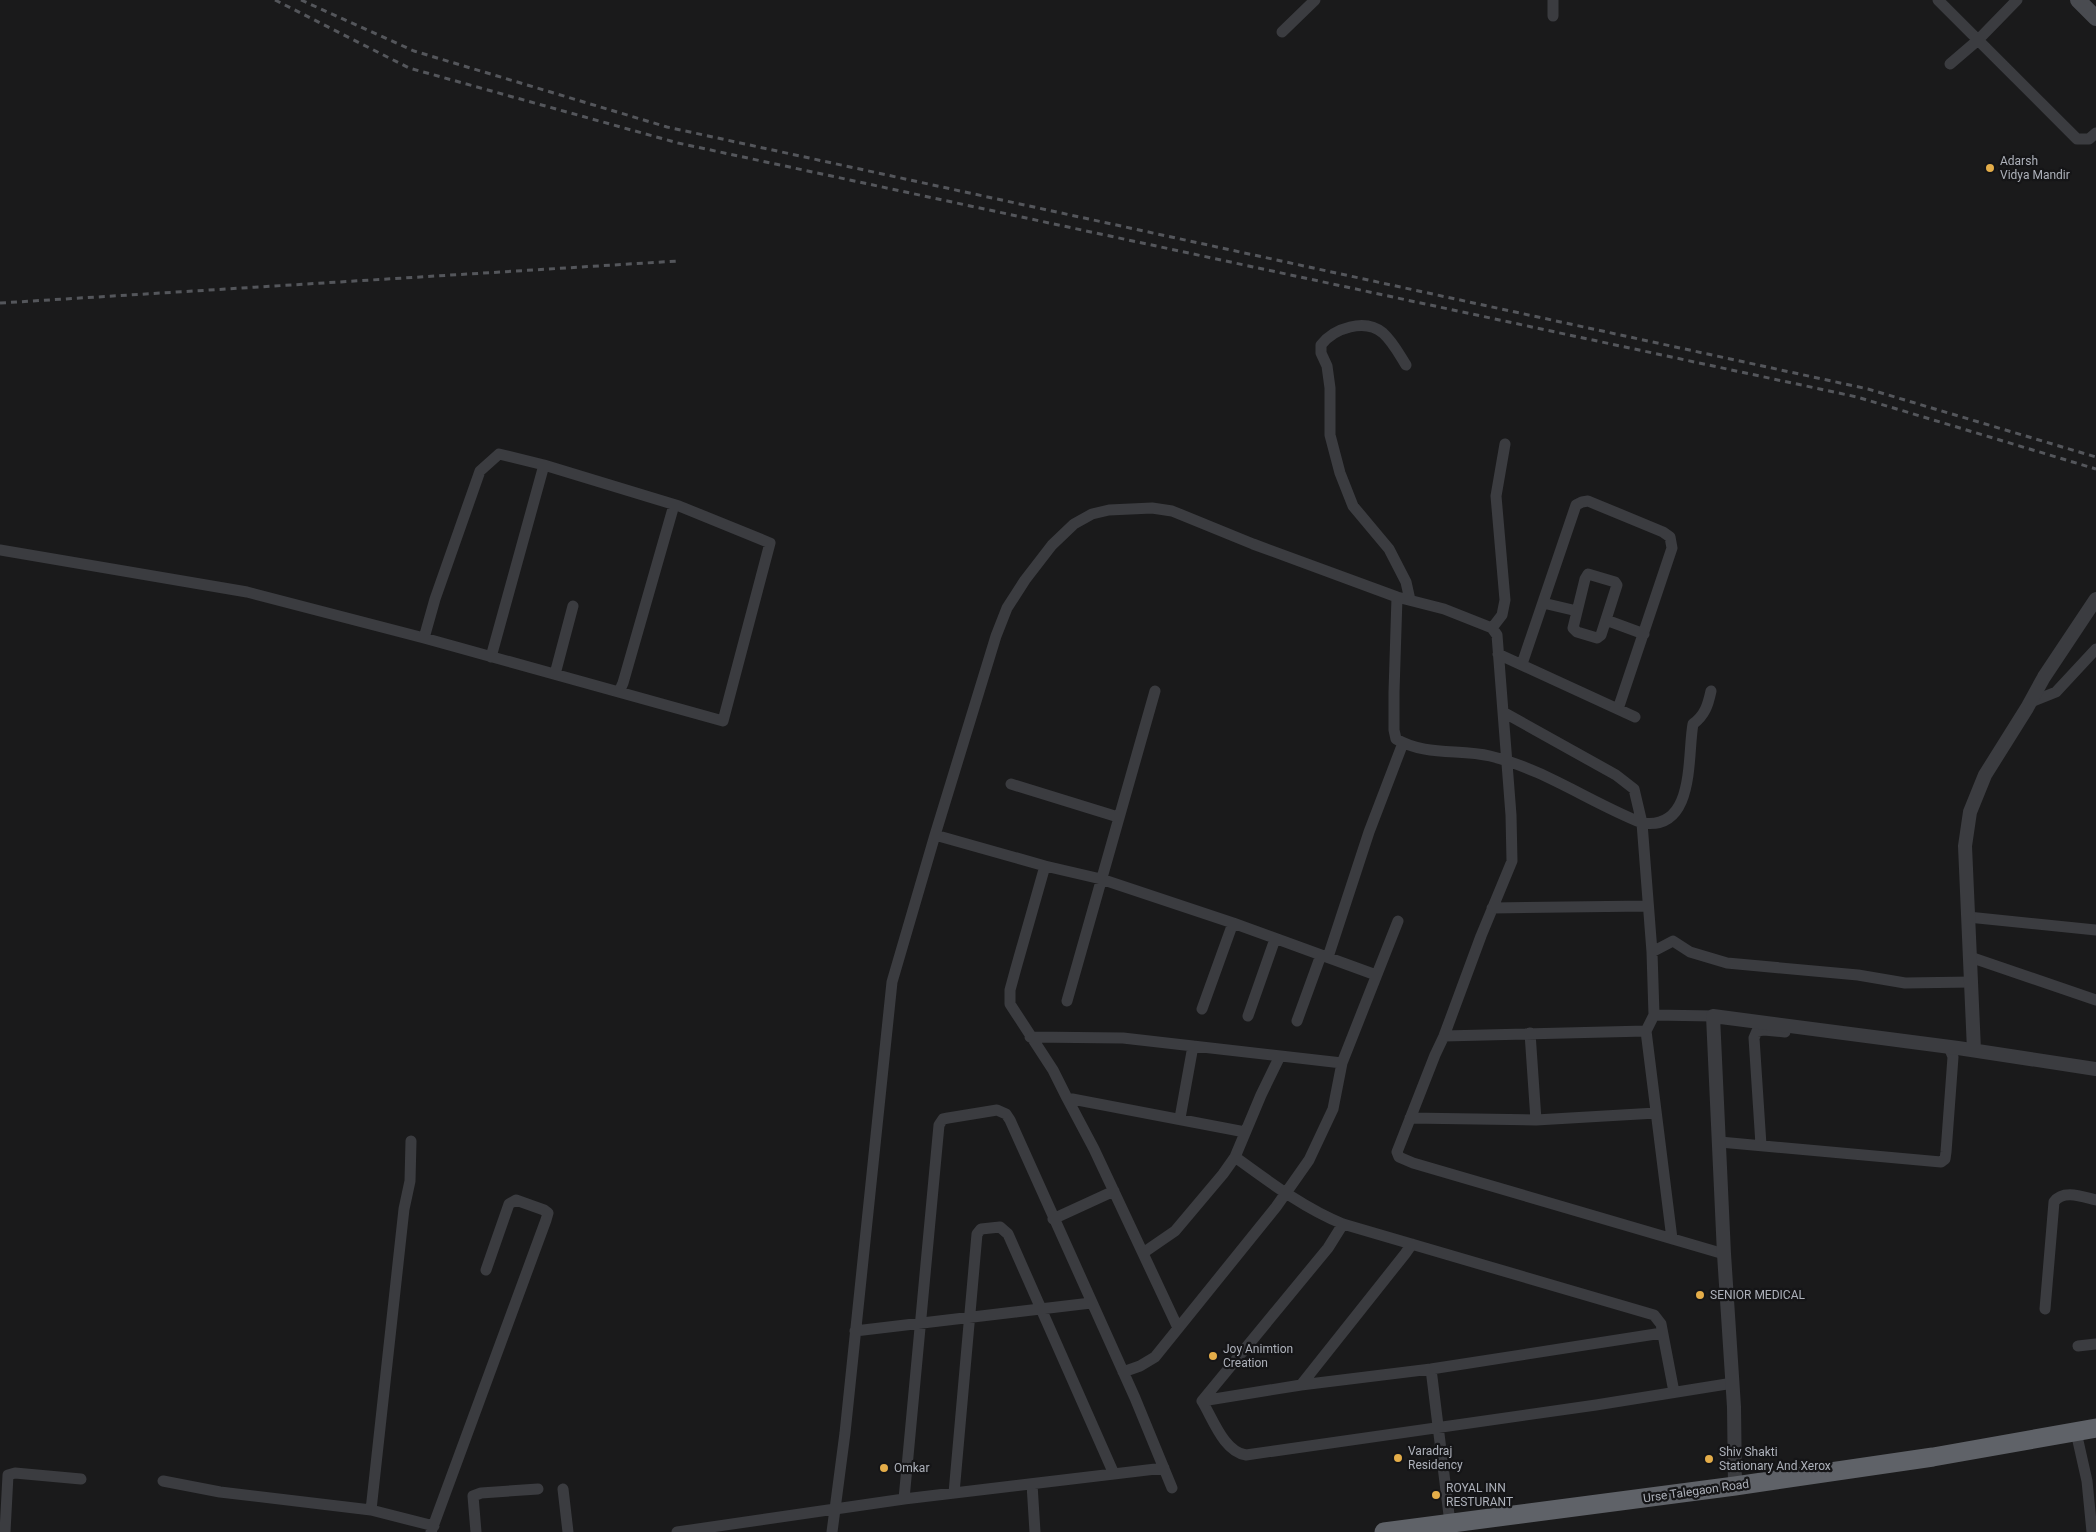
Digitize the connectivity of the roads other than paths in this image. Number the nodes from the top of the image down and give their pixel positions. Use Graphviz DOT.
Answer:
graph roads {
  1 [pos="1316,0"];
  2 [pos="1553,0"];
  3 [pos="1938,0"];
  4 [pos="2017,0"];
  5 [pos="2078,0"];
  6 [pos="1553,16"];
  7 [pos="2096,18"];
  8 [pos="1282,32"];
  9 [pos="1978,40"];
  10 [pos="1950,64"];
  11 [pos="2096,133"];
  12 [pos="1406,365"];
  13 [pos="1505,444"];
  14 [pos="544,465"];
  15 [pos="674,505"];
  16 [pos="0,550"];
  17 [pos="1397,597"];
  18 [pos="2096,599"];
  19 [pos="1410,600"];
  20 [pos="1543,603"];
  21 [pos="573,606"];
  22 [pos="2096,610"];
  23 [pos="1577,611"];
  24 [pos="1606,620"];
  25 [pos="1492,628"];
  26 [pos="1644,634"];
  27 [pos="424,638"];
  28 [pos="2096,650"];
  29 [pos="1498,654"];
  30 [pos="491,657"];
  31 [pos="1522,664"];
  32 [pos="555,674"];
  33 [pos="1155,691"];
  34 [pos="1711,691"];
  35 [pos="619,692"];
  36 [pos="2029,705"];
  37 [pos="1618,709"];
  38 [pos="1503,712"];
  39 [pos="1635,717"];
  40 [pos="1404,743"];
  41 [pos="1507,762"];
  42 [pos="1011,784"];
  43 [pos="1118,817"];
  44 [pos="1642,823"];
  45 [pos="934,835"];
  46 [pos="1045,866"];
  47 [pos="1101,879"];
  48 [pos="1648,906"];
  49 [pos="1492,908"];
  50 [pos="1968,916"];
  51 [pos="1398,921"];
  52 [pos="1233,923"];
  53 [pos="2096,930"];
  54 [pos="1275,939"];
  55 [pos="1652,952"];
  56 [pos="1324,956"];
  57 [pos="1970,957"];
  58 [pos="1376,976"];
  59 [pos="1972,982"];
  60 [pos="1067,1000"];
  61 [pos="2096,1000"];
  62 [pos="1202,1009"];
  63 [pos="1654,1015"];
  64 [pos="1248,1016"];
  65 [pos="1713,1016"];
  66 [pos="1298,1021"];
  67 [pos="1646,1030"];
  68 [pos="1530,1033"];
  69 [pos="1444,1036"];
  70 [pos="1030,1037"];
  71 [pos="1903,1044"];
  72 [pos="1193,1046"];
  73 [pos="1949,1047"];
  74 [pos="1974,1050"];
  75 [pos="1280,1056"];
  76 [pos="1342,1063"];
  77 [pos="2096,1069"];
  78 [pos="1067,1098"];
  79 [pos="1656,1113"];
  80 [pos="1180,1118"];
  81 [pos="1410,1118"];
  82 [pos="1536,1120"];
  83 [pos="1245,1132"];
  84 [pos="411,1140"];
  85 [pos="1720,1142"];
  86 [pos="1761,1145"];
  87 [pos="1235,1157"];
  88 [pos="1114,1191"];
  89 [pos="1287,1192"];
  90 [pos="2096,1200"];
  91 [pos="1053,1219"];
  92 [pos="1343,1224"];
  93 [pos="1672,1238"];
  94 [pos="1412,1244"];
  95 [pos="1143,1253"];
  96 [pos="1724,1254"];
  97 [pos="486,1270"];
  98 [pos="1091,1303"];
  99 [pos="1040,1309"];
  100 [pos="2045,1309"];
  101 [pos="969,1318"];
  102 [pos="919,1324"];
  103 [pos="1178,1328"];
  104 [pos="855,1331"];
  105 [pos="1662,1333"];
  106 [pos="2096,1344"];
  107 [pos="2078,1346"];
  108 [pos="1430,1369"];
  109 [pos="1123,1372"];
  110 [pos="1732,1383"];
  111 [pos="1301,1385"];
  112 [pos="1674,1392"];
  113 [pos="1202,1401"];
  114 [pos="1438,1428"];
  115 [pos="2096,1428"];
  116 [pos="2076,1432"];
  117 [pos="1164,1468"];
  118 [pos="1114,1474"];
  119 [pos="81,1479"];
  120 [pos="162,1481"];
  121 [pos="1032,1484"];
  122 [pos="1735,1486"];
  123 [pos="1172,1488"];
  124 [pos="538,1489"];
  125 [pos="563,1489"];
  126 [pos="954,1492"];
  127 [pos="904,1499"];
  128 [pos="2093,1499"];
  129 [pos="3,1501"];
  130 [pos="835,1509"];
  131 [pos="371,1510"];
  132 [pos="1450,1523"];
  133 [pos="433,1529"];
  134 [pos="5,1532"];
  135 [pos="476,1532"];
  136 [pos="568,1532"];
  137 [pos="677,1532"];
  138 [pos="832,1532"];
  139 [pos="1035,1532"];
  140 [pos="1384,1532"];
  141 [pos="2092,1532"];
  1 -- 8 [label="street"];
  2 -- 6 [label="street"];
  3 -- 9 [label="street"];
  4 -- 9 [label="street"];
  5 -- 7 [label="main road"];
  9 -- 10 [label="street"];
  9 -- 11 [label="street"];
  12 -- 19 [label="street"];
  13 -- 25 [label="street"];
  14 -- 15 [label="street"];
  14 -- 27 [label="street"];
  14 -- 30 [label="street"];
  15 -- 35 [label="street"];
  15 -- 35 [label="street"];
  16 -- 27 [label="street"];
  17 -- 19 [label="street"];
  17 -- 40 [label="street"];
  17 -- 45 [label="street"];
  18 -- 36 [label="street"];
  19 -- 25 [label="street"];
  20 -- 23 [label="street"];
  20 -- 26 [label="street"];
  20 -- 31 [label="street"];
  21 -- 32 [label="street"];
  22 -- 36 [label="street"];
  23 -- 24 [label="street"];
  23 -- 24 [label="street"];
  24 -- 26 [label="street"];
  25 -- 29 [label="street"];
  26 -- 37 [label="street"];
  27 -- 30 [label="street"];
  28 -- 36 [label="street"];
  29 -- 31 [label="street"];
  29 -- 38 [label="street"];
  30 -- 32 [label="street"];
  31 -- 37 [label="street"];
  32 -- 35 [label="street"];
  33 -- 43 [label="street"];
  34 -- 44 [label="street"];
  36 -- 50 [label="street"];
  37 -- 39 [label="street"];
  38 -- 41 [label="street"];
  38 -- 44 [label="street"];
  40 -- 41 [label="street"];
  40 -- 56 [label="street"];
  41 -- 44 [label="street"];
  41 -- 49 [label="street"];
  42 -- 43 [label="street"];
  43 -- 47 [label="street"];
  44 -- 48 [label="street"];
  45 -- 46 [label="street"];
  45 -- 104 [label="street"];
  46 -- 47 [label="street"];
  46 -- 70 [label="street"];
  47 -- 52 [label="street"];
  47 -- 60 [label="street"];
  48 -- 49 [label="street"];
  48 -- 55 [label="street"];
  49 -- 69 [label="street"];
  50 -- 53 [label="street"];
  50 -- 57 [label="street"];
  51 -- 58 [label="street"];
  52 -- 54 [label="street"];
  52 -- 62 [label="street"];
  54 -- 56 [label="street"];
  54 -- 64 [label="street"];
  55 -- 59 [label="street"];
  55 -- 63 [label="street"];
  56 -- 58 [label="street"];
  56 -- 66 [label="street"];
  57 -- 59 [label="street"];
  57 -- 61 [label="street"];
  58 -- 76 [label="street"];
  59 -- 74 [label="street"];
  63 -- 65 [label="street"];
  63 -- 67 [label="street"];
  65 -- 73 [label="street"];
  65 -- 85 [label="street"];
  67 -- 68 [label="street"];
  67 -- 79 [label="street"];
  68 -- 69 [label="street"];
  68 -- 82 [label="street"];
  69 -- 81 [label="street"];
  70 -- 72 [label="street"];
  70 -- 78 [label="street"];
  71 -- 86 [label="street"];
  72 -- 75 [label="street"];
  72 -- 80 [label="street"];
  73 -- 74 [label="street"];
  73 -- 86 [label="street"];
  74 -- 77 [label="street"];
  75 -- 76 [label="street"];
  75 -- 83 [label="street"];
  76 -- 89 [label="street"];
  78 -- 80 [label="street"];
  78 -- 88 [label="street"];
  79 -- 82 [label="street"];
  79 -- 93 [label="street"];
  80 -- 83 [label="street"];
  81 -- 82 [label="street"];
  81 -- 93 [label="street"];
  83 -- 87 [label="street"];
  84 -- 131 [label="street"];
  85 -- 86 [label="street"];
  85 -- 96 [label="street"];
  87 -- 89 [label="street"];
  87 -- 95 [label="street"];
  88 -- 91 [label="street"];
  88 -- 95 [label="street"];
  89 -- 92 [label="street"];
  89 -- 103 [label="street"];
  90 -- 100 [label="street"];
  91 -- 98 [label="street"];
  91 -- 102 [label="street"];
  92 -- 94 [label="street"];
  92 -- 113 [label="street"];
  93 -- 96 [label="street"];
  94 -- 105 [label="street"];
  94 -- 111 [label="street"];
  95 -- 103 [label="street"];
  96 -- 110 [label="street"];
  97 -- 133 [label="street"];
  98 -- 99 [label="street"];
  98 -- 109 [label="street"];
  99 -- 101 [label="street"];
  99 -- 101 [label="street"];
  99 -- 118 [label="street"];
  101 -- 102 [label="street"];
  101 -- 126 [label="street"];
  102 -- 104 [label="street"];
  102 -- 127 [label="street"];
  103 -- 109 [label="street"];
  104 -- 130 [label="street"];
  105 -- 108 [label="street"];
  105 -- 112 [label="street"];
  106 -- 107 [label="street"];
  108 -- 111 [label="street"];
  108 -- 114 [label="street"];
  109 -- 117 [label="street"];
  110 -- 112 [label="street"];
  110 -- 122 [label="street"];
  111 -- 113 [label="street"];
  112 -- 114 [label="street"];
  113 -- 114 [label="street"];
  114 -- 132 [label="street"];
  115 -- 116 [label="highway, Urse Talegaon Road"];
  116 -- 122 [label="highway, Urse Talegaon Road"];
  116 -- 128 [label="street"];
  117 -- 118 [label="street"];
  117 -- 123 [label="street"];
  118 -- 121 [label="street"];
  119 -- 129 [label="street"];
  120 -- 131 [label="street"];
  121 -- 126 [label="street"];
  121 -- 139 [label="street"];
  122 -- 132 [label="highway, Urse Talegaon Road"];
  124 -- 135 [label="street"];
  125 -- 136 [label="street"];
  126 -- 127 [label="street"];
  127 -- 130 [label="street"];
  128 -- 141 [label="street"];
  129 -- 134 [label="street"];
  130 -- 137 [label="street"];
  130 -- 138 [label="street"];
  131 -- 133 [label="street"];
  132 -- 140 [label="highway, Urse Talegaon Road"];
}
